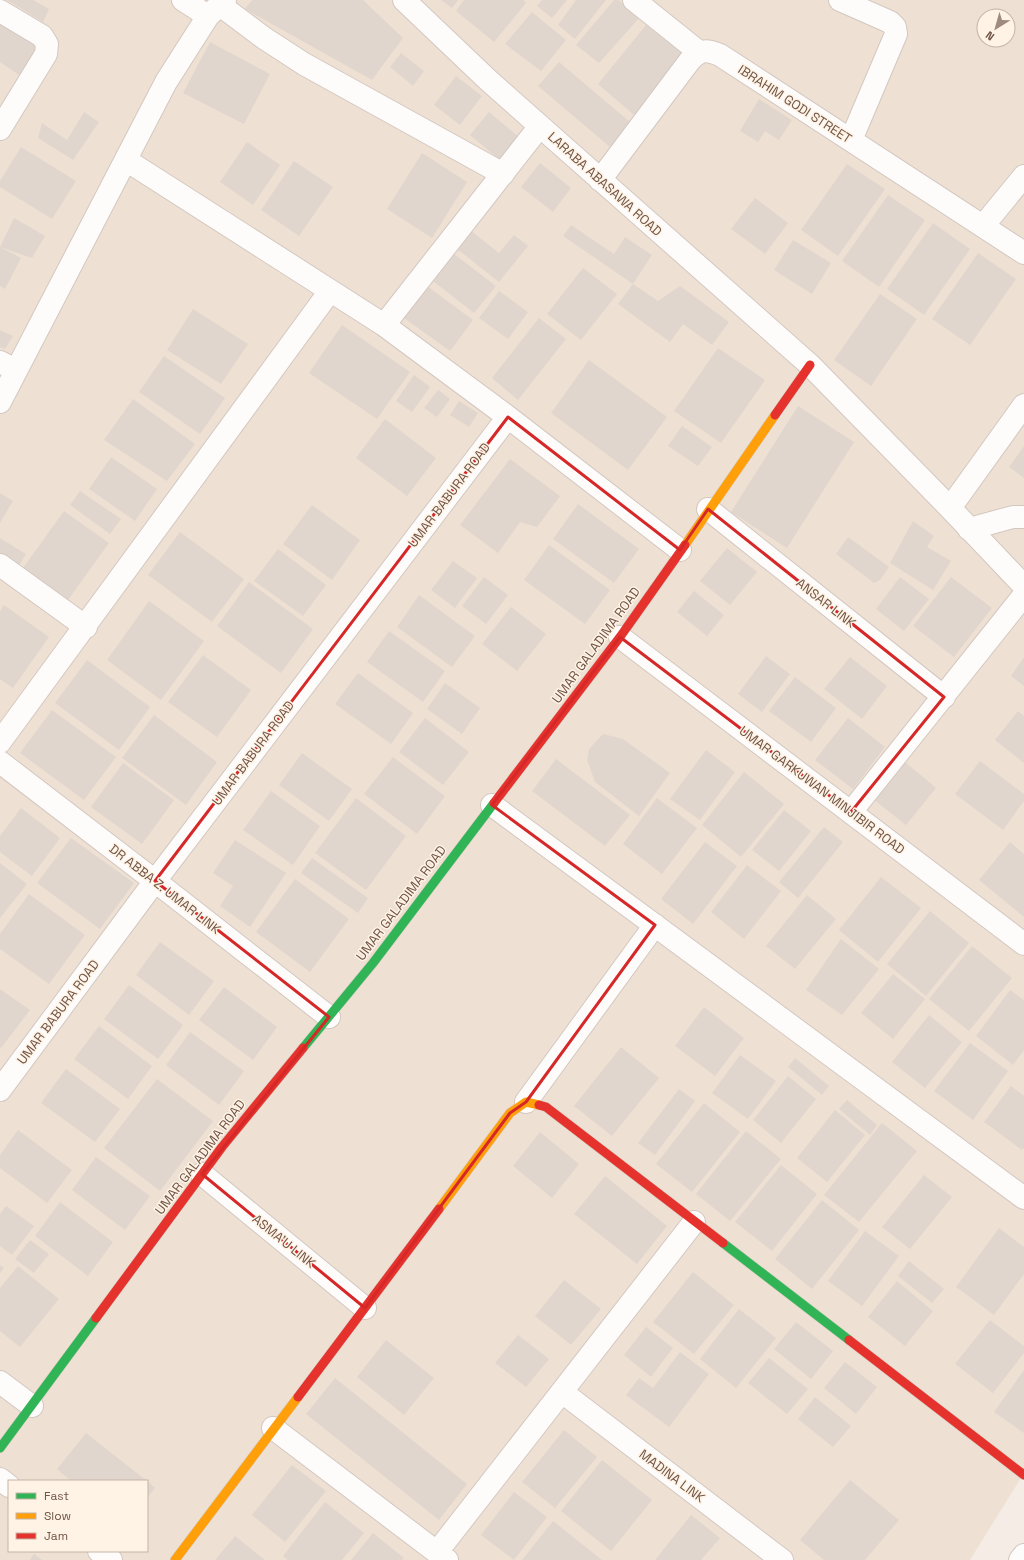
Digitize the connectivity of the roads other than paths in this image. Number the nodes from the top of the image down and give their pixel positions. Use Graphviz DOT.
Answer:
graph roads {
  1 [pos="184,0"];
  2 [pos="404,0"];
  3 [pos="634,0"];
  4 [pos="840,0"];
  5 [pos="218,7"];
  6 [pos="0,11"];
  7 [pos="699,52"];
  8 [pos="540,126"];
  9 [pos="0,129"];
  10 [pos="851,140"];
  11 [pos="126,160"];
  12 [pos="503,174"];
  13 [pos="1024,176"];
  14 [pos="600,180"];
  15 [pos="982,226"];
  16 [pos="1024,253"];
  17 [pos="330,291"];
  18 [pos="384,325"];
  19 [pos="810,365"];
  20 [pos="8,366"];
  21 [pos="0,402"];
  22 [pos="1024,405"];
  23 [pos="508,418"];
  24 [pos="950,508"];
  25 [pos="708,510"];
  26 [pos="1024,516"];
  27 [pos="970,528"];
  28 [pos="680,550"];
  29 [pos="0,565"];
  30 [pos="1024,586"];
  31 [pos="1024,595"];
  32 [pos="86,627"];
  33 [pos="620,637"];
  34 [pos="944,697"];
  35 [pos="0,742"];
  36 [pos="0,762"];
  37 [pos="492,805"];
  38 [pos="851,812"];
  39 [pos="155,881"];
  40 [pos="655,925"];
  41 [pos="1024,944"];
  42 [pos="329,1017"];
  43 [pos="0,1090"];
  44 [pos="526,1102"];
  45 [pos="202,1174"];
  46 [pos="1024,1198"];
  47 [pos="694,1222"];
  48 [pos="365,1308"];
  49 [pos="0,1382"];
  50 [pos="562,1392"];
  51 [pos="32,1406"];
  52 [pos="273,1428"];
  53 [pos="0,1448"];
  54 [pos="1024,1474"];
  55 [pos="0,1479"];
  56 [pos="8,1485"];
  57 [pos="100,1552"];
  58 [pos="1024,1555"];
  59 [pos="442,1556"];
  60 [pos="111,1560"];
  61 [pos="175,1560"];
  62 [pos="782,1560"];
  63 [pos="1020,1560"];
  1 -- 5 [label="street"];
  2 -- 8 [label="street, LARABA ABASAWA ROAD"];
  3 -- 7 [label="street"];
  4 -- 10 [label="street"];
  5 -- 11 [label="street"];
  5 -- 12 [label="street"];
  6 -- 9 [label="street"];
  7 -- 10 [label="street, IBRAHIM GODI STREET"];
  7 -- 14 [label="street"];
  8 -- 12 [label="street"];
  8 -- 14 [label="street, LARABA ABASAWA ROAD"];
  10 -- 15 [label="street, IBRAHIM GODI STREET"];
  11 -- 17 [label="street"];
  11 -- 20 [label="street"];
  12 -- 18 [label="street"];
  13 -- 15 [label="street"];
  14 -- 19 [label="street, LARABA ABASAWA ROAD"];
  15 -- 16 [label="street, IBRAHIM GODI STREET"];
  17 -- 18 [label="street"];
  17 -- 32 [label="street"];
  18 -- 23 [label="street"];
  19 -- 24 [label="street, LARABA ABASAWA ROAD"];
  19 -- 25 [label="street, UMAR GALADIMA ROAD"];
  20 -- 21 [label="street"];
  22 -- 24 [label="street"];
  23 -- 28 [label="street"];
  23 -- 39 [label="street, UMAR BABURA ROAD"];
  24 -- 27 [label="street, LARABA ABASAWA ROAD"];
  25 -- 28 [label="street, UMAR GALADIMA ROAD"];
  25 -- 34 [label="street, ANSAR LINK"];
  26 -- 27 [label="street"];
  27 -- 30 [label="street, LARABA ABASAWA ROAD"];
  28 -- 33 [label="street, UMAR GALADIMA ROAD"];
  29 -- 32 [label="street"];
  31 -- 34 [label="street"];
  32 -- 35 [label="street"];
  33 -- 37 [label="street, UMAR GALADIMA ROAD"];
  33 -- 38 [label="street, UMAR GARKUWAN MINJIBIR ROAD"];
  34 -- 38 [label="street"];
  36 -- 39 [label="street, DR ABBA Z. UMAR LINK"];
  37 -- 40 [label="street"];
  37 -- 42 [label="street, UMAR GALADIMA ROAD"];
  38 -- 41 [label="street, UMAR GARKUWAN MINJIBIR ROAD"];
  39 -- 42 [label="street, DR ABBA Z. UMAR LINK"];
  39 -- 43 [label="street, UMAR BABURA ROAD"];
  40 -- 44 [label="street"];
  40 -- 46 [label="street"];
  42 -- 45 [label="street, UMAR GALADIMA ROAD"];
  44 -- 47 [label="street"];
  44 -- 48 [label="street"];
  45 -- 48 [label="street, ASMA'U LINK"];
  45 -- 51 [label="street, UMAR GALADIMA ROAD"];
  47 -- 50 [label="street"];
  47 -- 54 [label="street"];
  48 -- 52 [label="street"];
  49 -- 51 [label="street"];
  50 -- 59 [label="street"];
  50 -- 62 [label="street, MADINA LINK"];
  51 -- 53 [label="street, UMAR GALADIMA ROAD"];
  52 -- 59 [label="street"];
  52 -- 61 [label="street"];
  55 -- 56 [label="street"];
  57 -- 60 [label="street"];
  58 -- 63 [label="street"];
}
